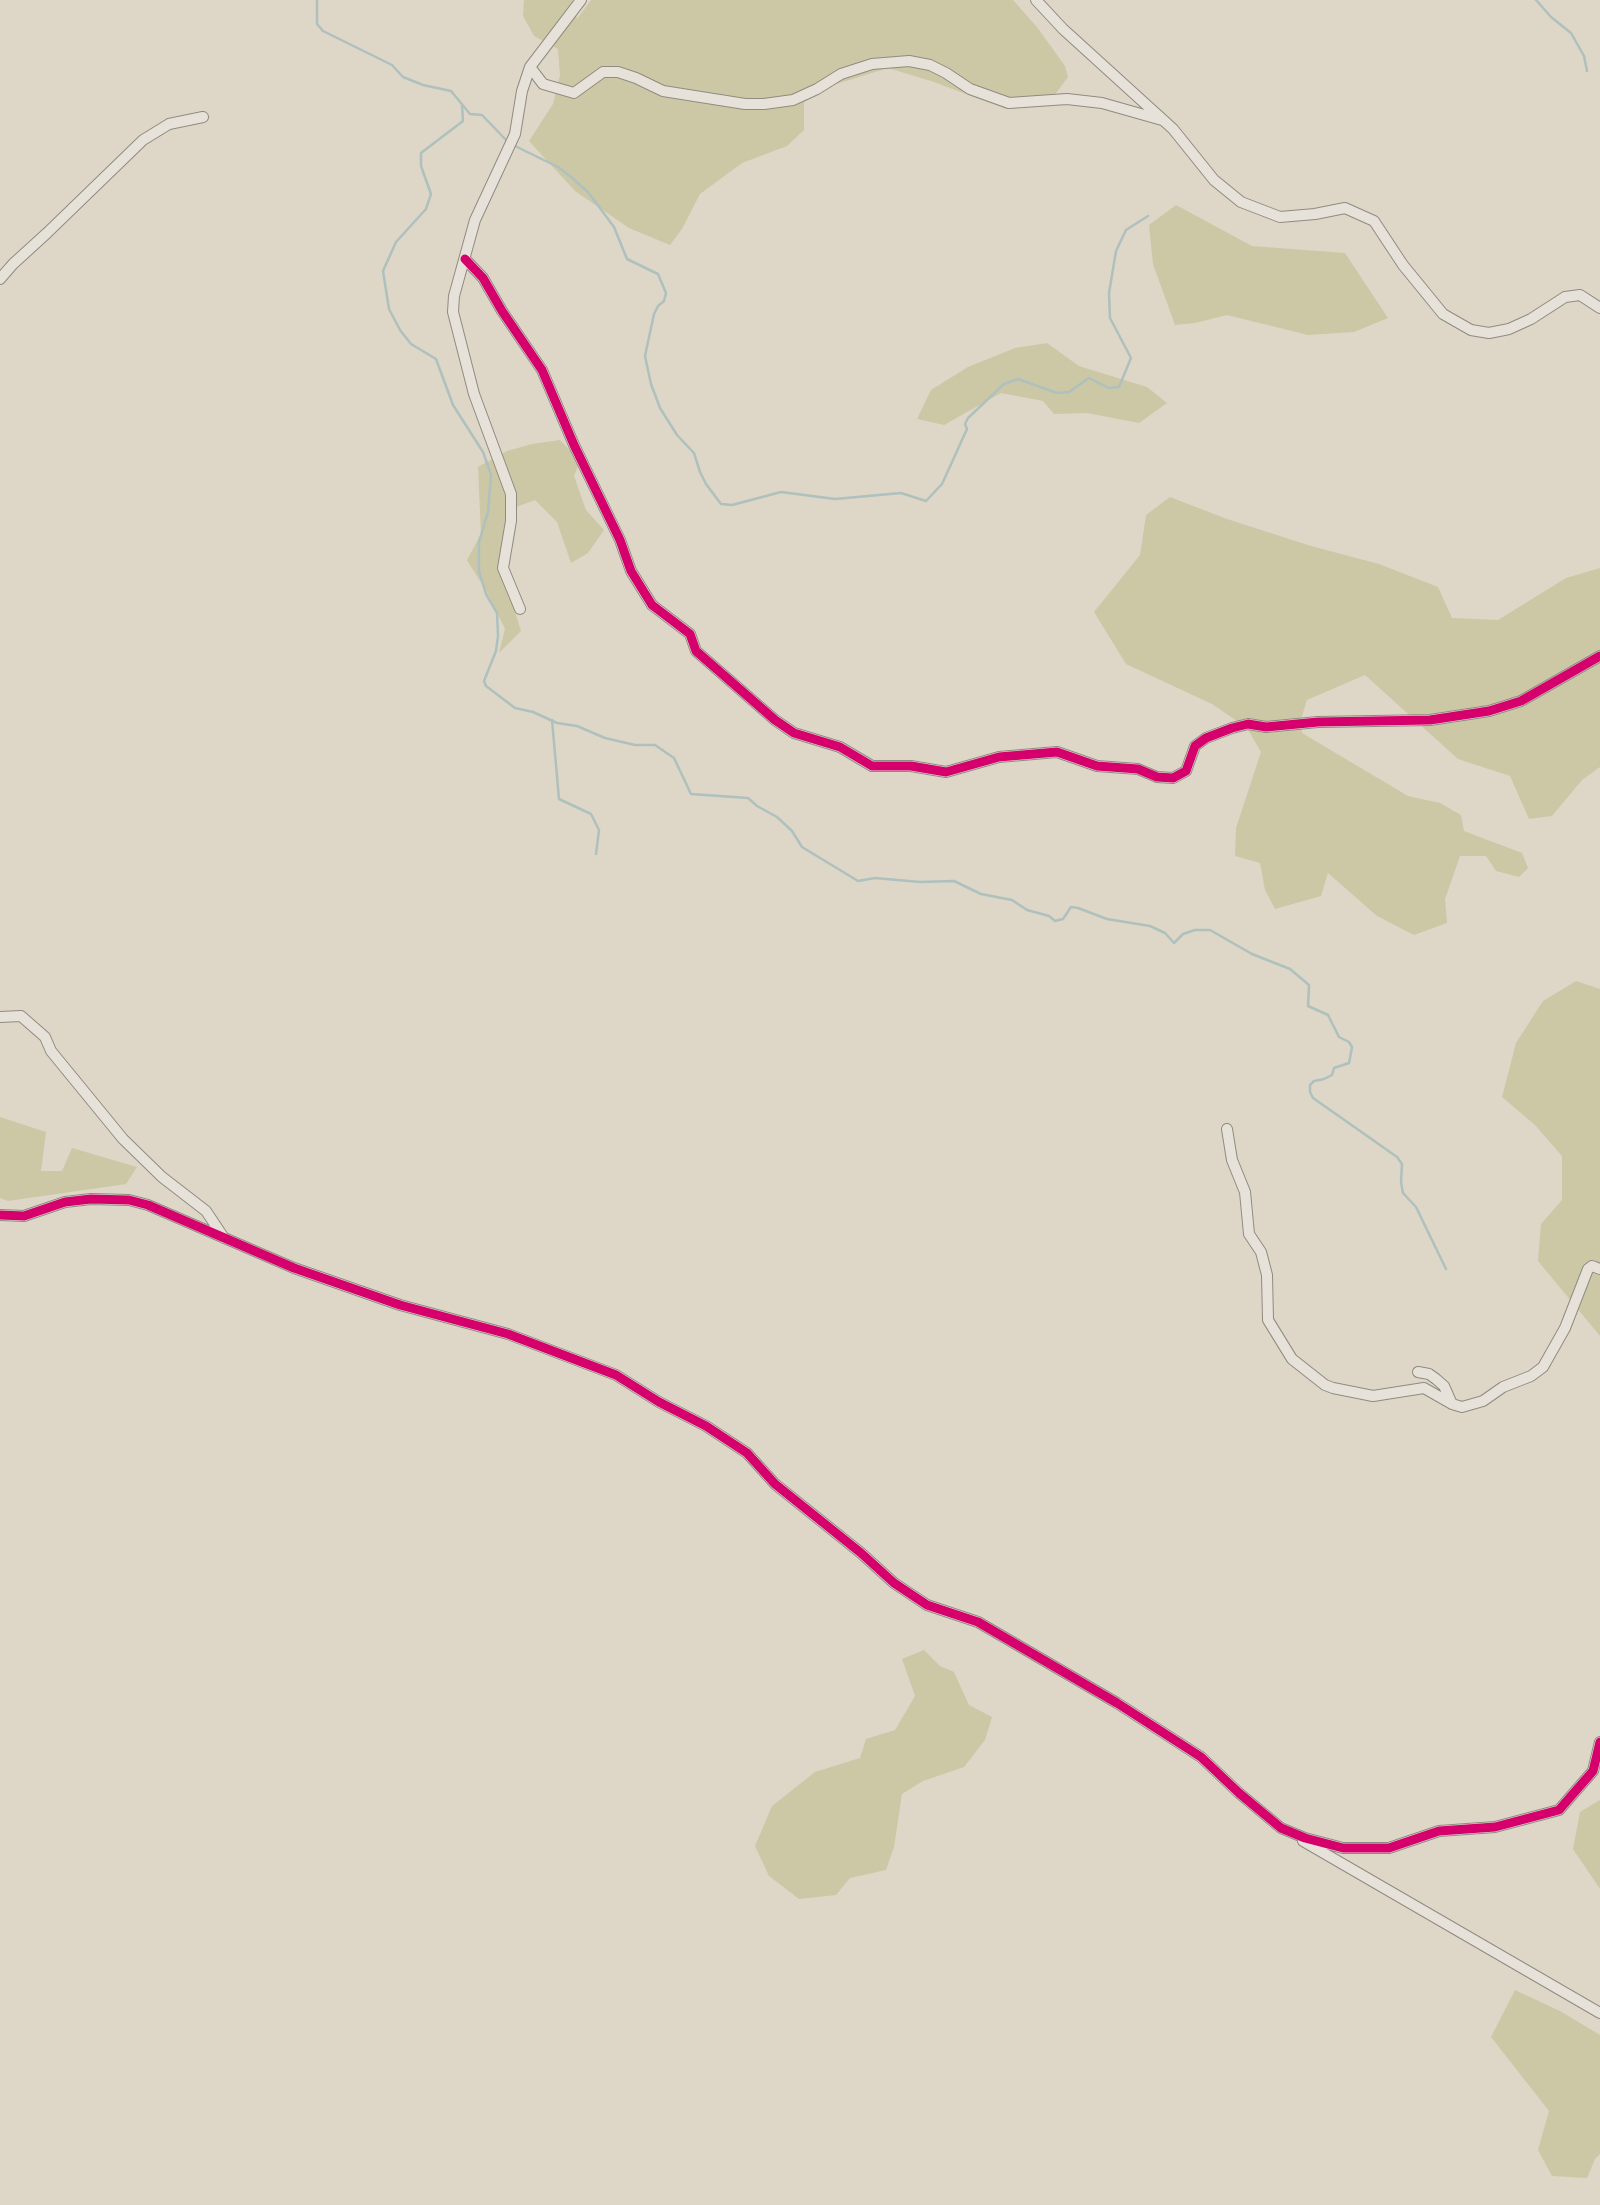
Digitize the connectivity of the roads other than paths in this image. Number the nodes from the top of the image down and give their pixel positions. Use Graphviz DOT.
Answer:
graph roads {
  1 [pos="581,0"];
  2 [pos="1036,0"];
  3 [pos="530,67"];
  4 [pos="203,117"];
  5 [pos="1165,121"];
  6 [pos="465,259"];
  7 [pos="0,279"];
  8 [pos="1600,308"];
  9 [pos="520,609"];
  10 [pos="1600,656"];
  11 [pos="0,1017"];
  12 [pos="1227,1129"];
  13 [pos="0,1215"];
  14 [pos="224,1238"];
  15 [pos="1600,1269"];
  16 [pos="1418,1372"];
  17 [pos="1452,1404"];
  18 [pos="1600,1742"];
  19 [pos="1281,1828"];
  20 [pos="1600,2013"];
  1 -- 3 [label="street"];
  2 -- 5 [label="street"];
  3 -- 5 [label="street"];
  3 -- 6 [label="street"];
  4 -- 7 [label="street"];
  5 -- 8 [label="street"];
  6 -- 9 [label="street"];
  6 -- 10 [label="street"];
  11 -- 14 [label="street"];
  12 -- 17 [label="street"];
  13 -- 14 [label="street"];
  14 -- 19 [label="street"];
  15 -- 17 [label="street"];
  16 -- 17 [label="street"];
  18 -- 19 [label="street"];
  19 -- 20 [label="street"];
}
